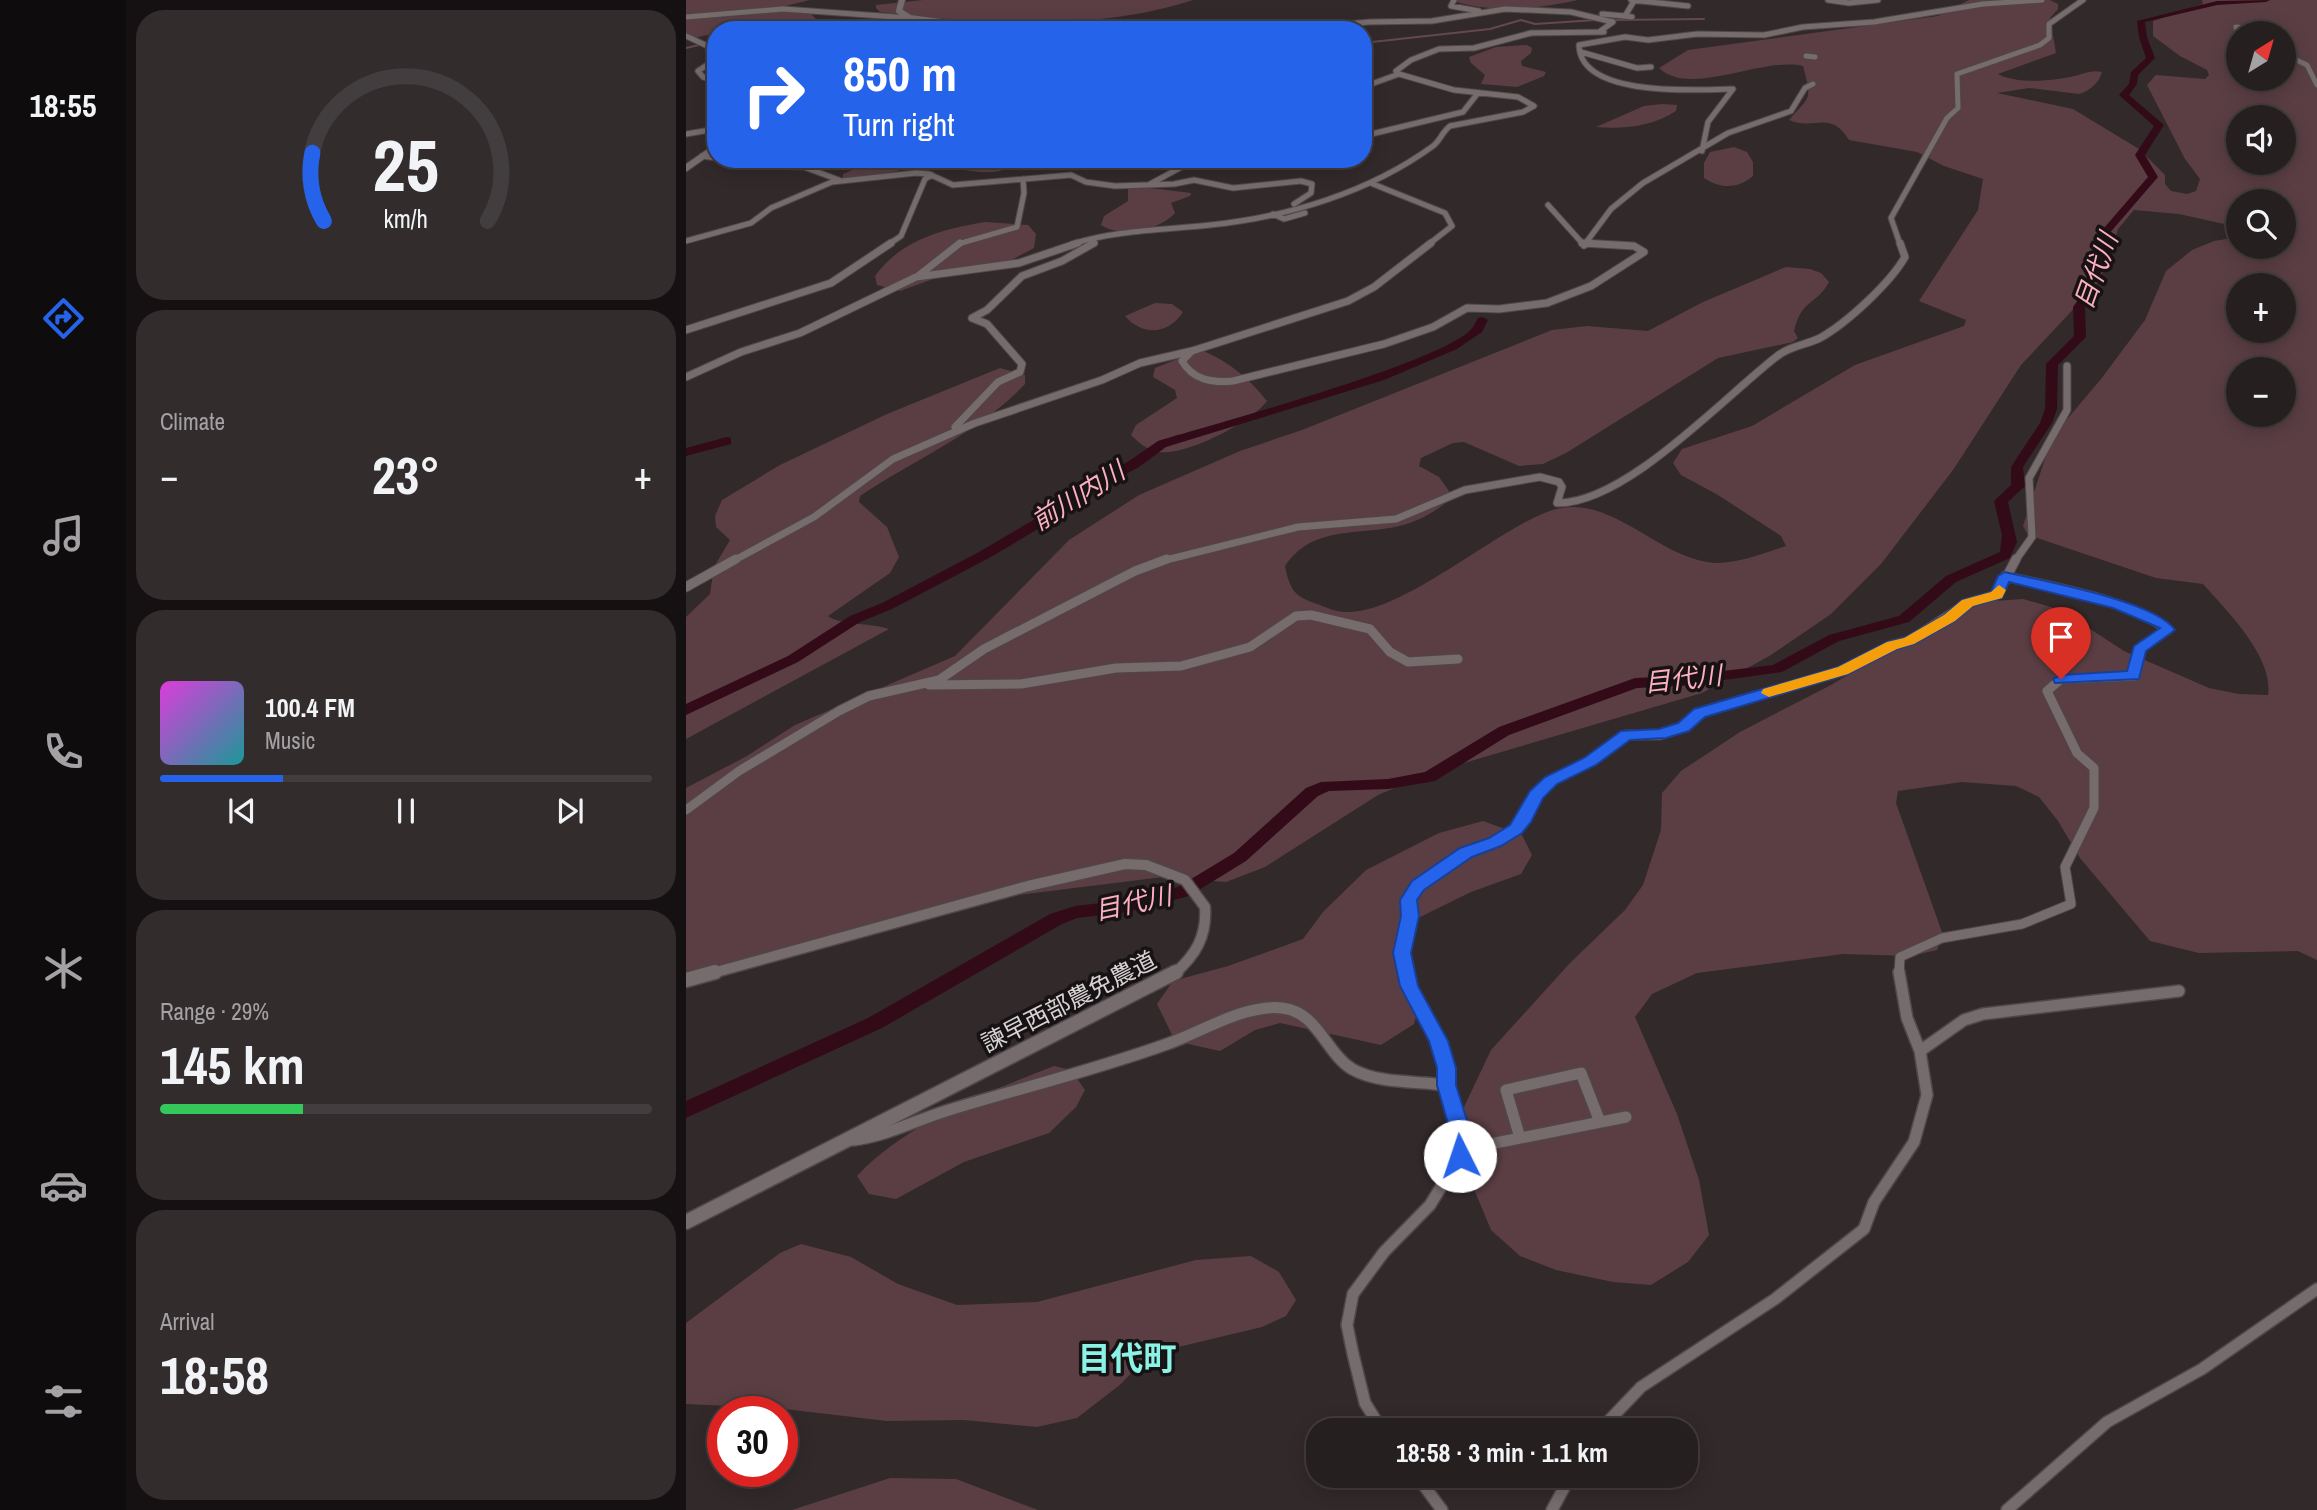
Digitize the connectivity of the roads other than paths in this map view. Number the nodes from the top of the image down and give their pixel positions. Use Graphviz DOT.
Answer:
graph roads {
  1 [pos="902,0"];
  2 [pos="1454,0"];
  3 [pos="1632,0"];
  4 [pos="1828,0"];
  5 [pos="1878,0"];
  6 [pos="2042,0"];
  7 [pos="2083,0"];
  8 [pos="1982,2"];
  9 [pos="1688,6"];
  10 [pos="1494,11"];
  11 [pos="1595,16"];
  12 [pos="1625,16"];
  13 [pos="686,17"];
  14 [pos="1632,17"];
  15 [pos="909,18"];
  16 [pos="936,21"];
  17 [pos="1372,22"];
  18 [pos="1599,32"];
  19 [pos="686,36"];
  20 [pos="1654,39"];
  21 [pos="707,46"];
  22 [pos="1581,52"];
  23 [pos="1806,55"];
  24 [pos="1815,57"];
  25 [pos="2296,60"];
  26 [pos="707,65"];
  27 [pos="1651,67"];
  28 [pos="1399,74"];
  29 [pos="707,78"];
  30 [pos="1372,84"];
  31 [pos="1813,84"];
  32 [pos="2317,85"];
  33 [pos="1478,93"];
  34 [pos="707,130"];
  35 [pos="686,134"];
  36 [pos="1372,134"];
  37 [pos="1702,151"];
  38 [pos="707,153"];
  39 [pos="702,156"];
  40 [pos="707,157"];
  41 [pos="686,168"];
  42 [pos="800,168"];
  43 [pos="1176,168"];
  44 [pos="932,175"];
  45 [pos="1023,179"];
  46 [pos="839,180"];
  47 [pos="1150,184"];
  48 [pos="1373,184"];
  49 [pos="1548,205"];
  50 [pos="1277,213"];
  51 [pos="1305,214"];
  52 [pos="1105,237"];
  53 [pos="686,241"];
  54 [pos="1584,245"];
  55 [pos="916,277"];
  56 [pos="686,330"];
  57 [pos="1192,351"];
  58 [pos="2067,366"];
  59 [pos="686,377"];
  60 [pos="946,435"];
  61 [pos="2005,576"];
  62 [pos="686,587"];
  63 [pos="1458,659"];
  64 [pos="917,684"];
  65 [pos="686,810"];
  66 [pos="686,980"];
  67 [pos="2179,991"];
  68 [pos="1920,1051"];
  69 [pos="1446,1085"];
  70 [pos="1626,1117"];
  71 [pos="1600,1122"];
  72 [pos="1520,1138"];
  73 [pos="846,1140"];
  74 [pos="1460,1150"];
  75 [pos="686,1222"];
  76 [pos="2317,1289"];
  77 [pos="1374,1418"];
  78 [pos="1612,1418"];
  79 [pos="1426,1488"];
  80 [pos="1564,1488"];
  81 [pos="1442,1510"];
  82 [pos="1552,1510"];
  83 [pos="2007,1510"];
  1 -- 15 [label="street"];
  2 -- 10 [label="street"];
  3 -- 9 [label="street"];
  3 -- 12 [label="street"];
  4 -- 5 [label="street"];
  6 -- 8 [label="street"];
  7 -- 64 [label="street"];
  8 -- 20 [label="street"];
  10 -- 11 [label="street"];
  10 -- 17 [label="street"];
  11 -- 12 [label="street"];
  11 -- 18 [label="street"];
  12 -- 14 [label="street"];
  13 -- 15 [label="street"];
  15 -- 16 [label="street"];
  18 -- 20 [label="street"];
  18 -- 28 [label="street"];
  19 -- 21 [label="street"];
  20 -- 22 [label="street"];
  22 -- 27 [label="street"];
  22 -- 37 [label="street"];
  23 -- 24 [label="street"];
  25 -- 32 [label="street"];
  26 -- 29 [label="street"];
  28 -- 30 [label="street"];
  28 -- 33 [label="street"];
  31 -- 37 [label="street"];
  33 -- 36 [label="street"];
  33 -- 48 [label="street"];
  34 -- 35 [label="street"];
  37 -- 54 [label="street"];
  38 -- 39 [label="street"];
  39 -- 40 [label="street"];
  39 -- 41 [label="street"];
  42 -- 46 [label="street"];
  43 -- 47 [label="street"];
  44 -- 45 [label="street"];
  44 -- 46 [label="street"];
  44 -- 56 [label="street"];
  45 -- 47 [label="street"];
  45 -- 55 [label="street"];
  46 -- 53 [label="street"];
  47 -- 50 [label="street"];
  48 -- 50 [label="street"];
  48 -- 57 [label="street"];
  49 -- 54 [label="street"];
  50 -- 51 [label="street"];
  50 -- 52 [label="street"];
  52 -- 55 [label="street"];
  52 -- 60 [label="street"];
  54 -- 57 [label="street"];
  55 -- 59 [label="street"];
  57 -- 60 [label="street"];
  58 -- 61 [label="street"];
  60 -- 62 [label="street"];
  61 -- 68 [label="street"];
  61 -- 69 [label="street"];
  63 -- 64 [label="street"];
  64 -- 65 [label="street"];
  66 -- 73 [label="street, 諫早西部農免農道"];
  67 -- 68 [label="street"];
  68 -- 78 [label="street"];
  69 -- 73 [label="street"];
  69 -- 74 [label="street"];
  70 -- 71 [label="street"];
  71 -- 72 [label="street"];
  71 -- 72 [label="street"];
  72 -- 74 [label="street"];
  73 -- 75 [label="street, 諫早西部農免農道"];
  74 -- 77 [label="street"];
  76 -- 83 [label="street"];
  79 -- 81 [label="street"];
  80 -- 82 [label="street"];
}
